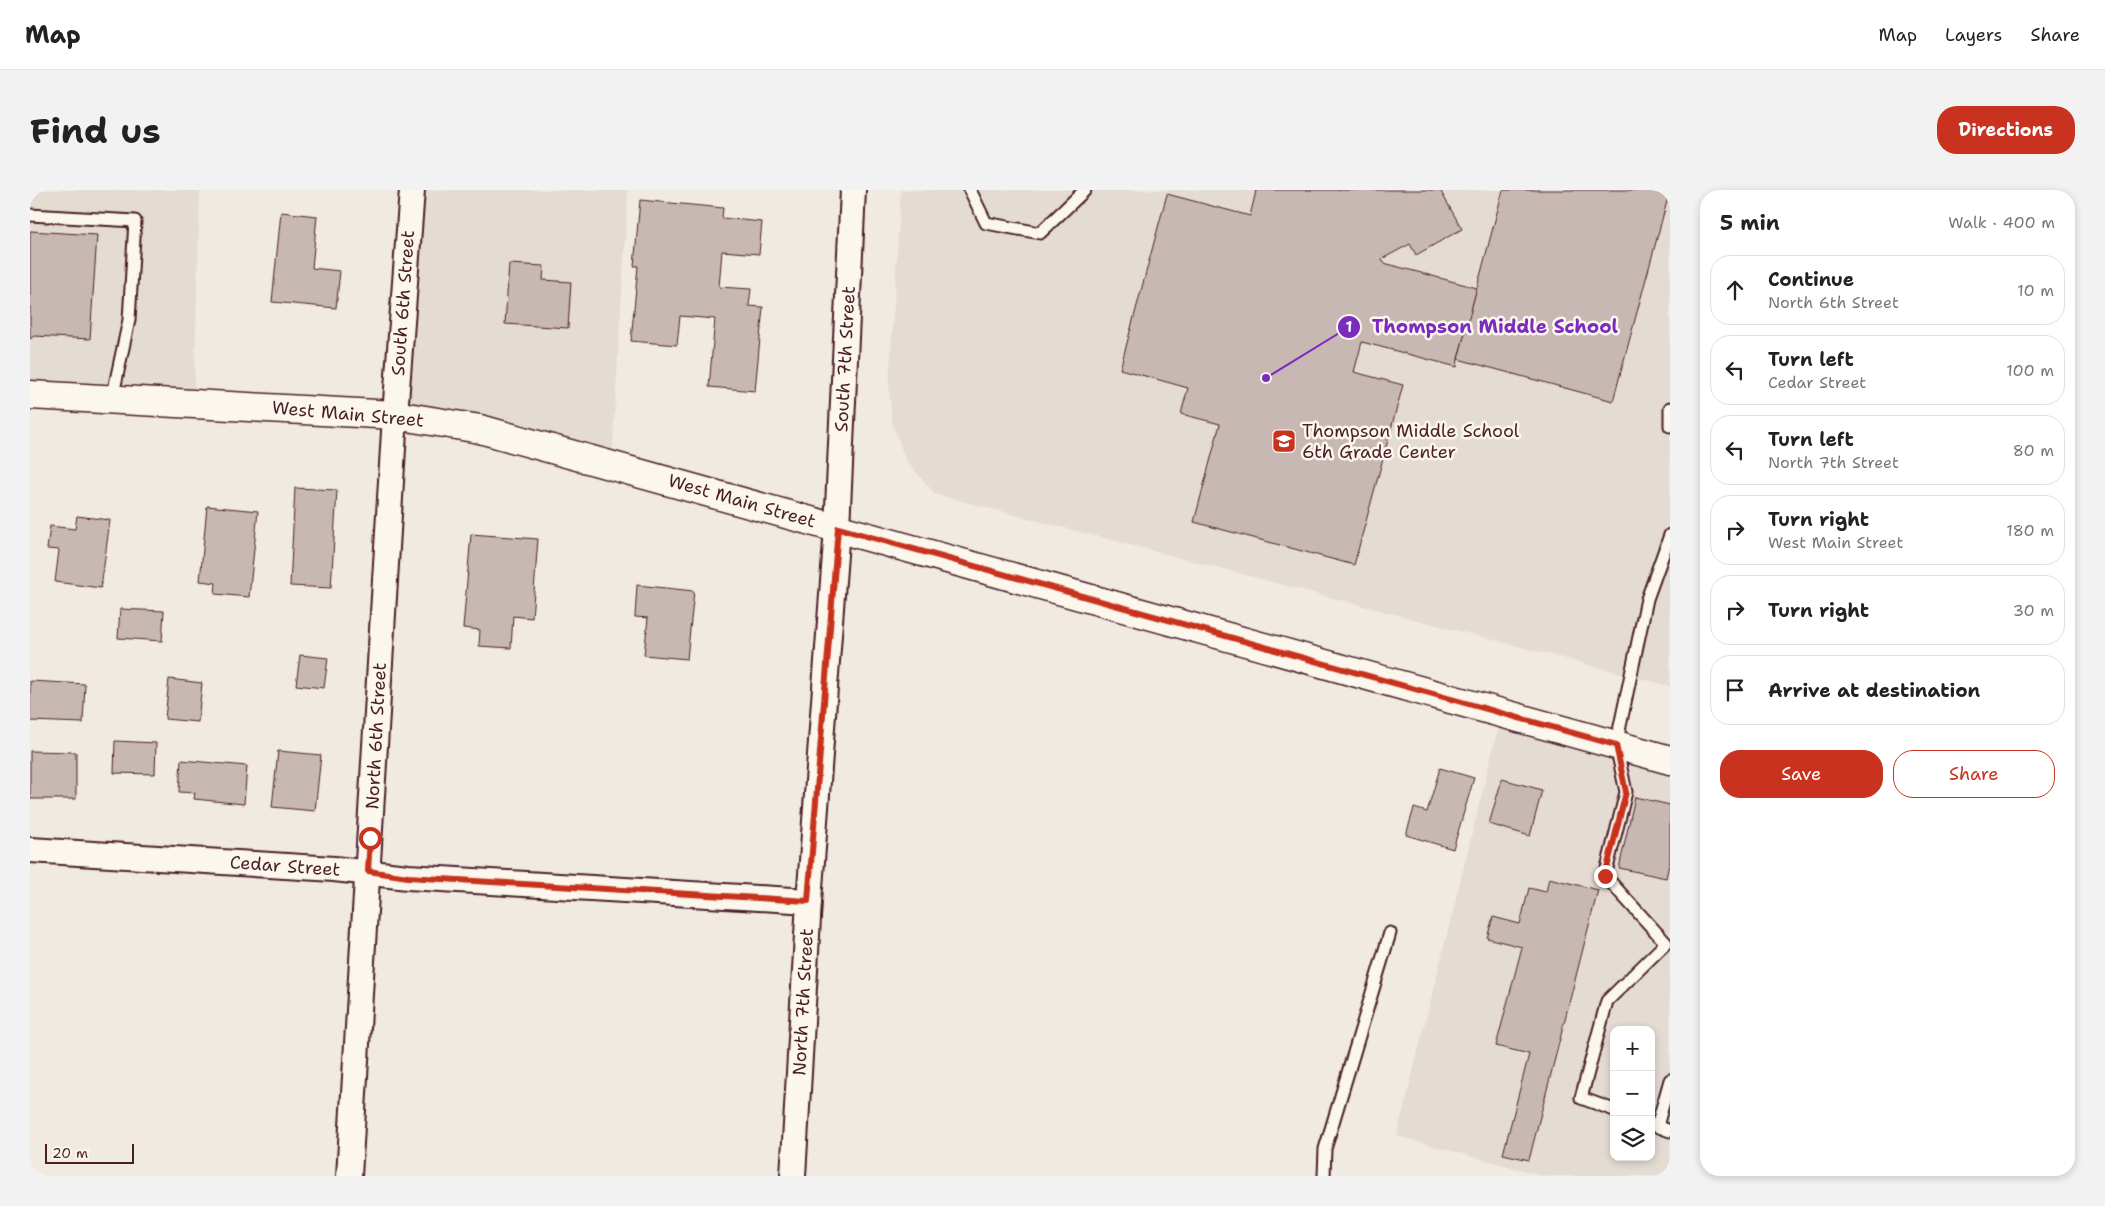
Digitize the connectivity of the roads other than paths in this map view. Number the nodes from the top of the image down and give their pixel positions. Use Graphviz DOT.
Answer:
graph roads {
  1 [pos="412,190"];
  2 [pos="854,190"];
  3 [pos="970,190"];
  4 [pos="1085,190"];
  5 [pos="30,214"];
  6 [pos="30,394"];
  7 [pos="112,399"];
  8 [pos="1670,408"];
  9 [pos="395,416"];
  10 [pos="1670,426"];
  11 [pos="838,528"];
  12 [pos="1670,535"];
  13 [pos="1616,745"];
  14 [pos="1670,760"];
  15 [pos="30,850"];
  16 [pos="368,871"];
  17 [pos="808,901"];
  18 [pos="1390,933"];
  19 [pos="1670,1080"];
  20 [pos="1610,1108"];
  21 [pos="1655,1122"];
  22 [pos="1655,1125"];
  23 [pos="1670,1131"];
  24 [pos="349,1176"];
  25 [pos="793,1176"];
  26 [pos="1324,1176"];
  1 -- 9 [label="street, South 6th Street"];
  2 -- 11 [label="street, South 7th Street"];
  3 -- 4 [label="lane"];
  5 -- 7 [label="lane"];
  6 -- 7 [label="main road, West Main Street"];
  7 -- 9 [label="main road, West Main Street"];
  8 -- 10 [label="lane"];
  9 -- 11 [label="main road, West Main Street"];
  9 -- 16 [label="street, North 6th Street"];
  11 -- 13 [label="main road, West Main Street"];
  11 -- 17 [label="street, North 7th Street"];
  12 -- 13 [label="lane"];
  13 -- 14 [label="main road, West Main Street"];
  13 -- 20 [label="lane"];
  15 -- 16 [label="street, Cedar Street"];
  16 -- 17 [label="street, Cedar Street"];
  16 -- 24 [label="street, North 6th Street"];
  17 -- 25 [label="street, North 7th Street"];
  18 -- 26 [label="lane"];
  19 -- 21 [label="lane"];
  22 -- 23 [label="lane"];
}
